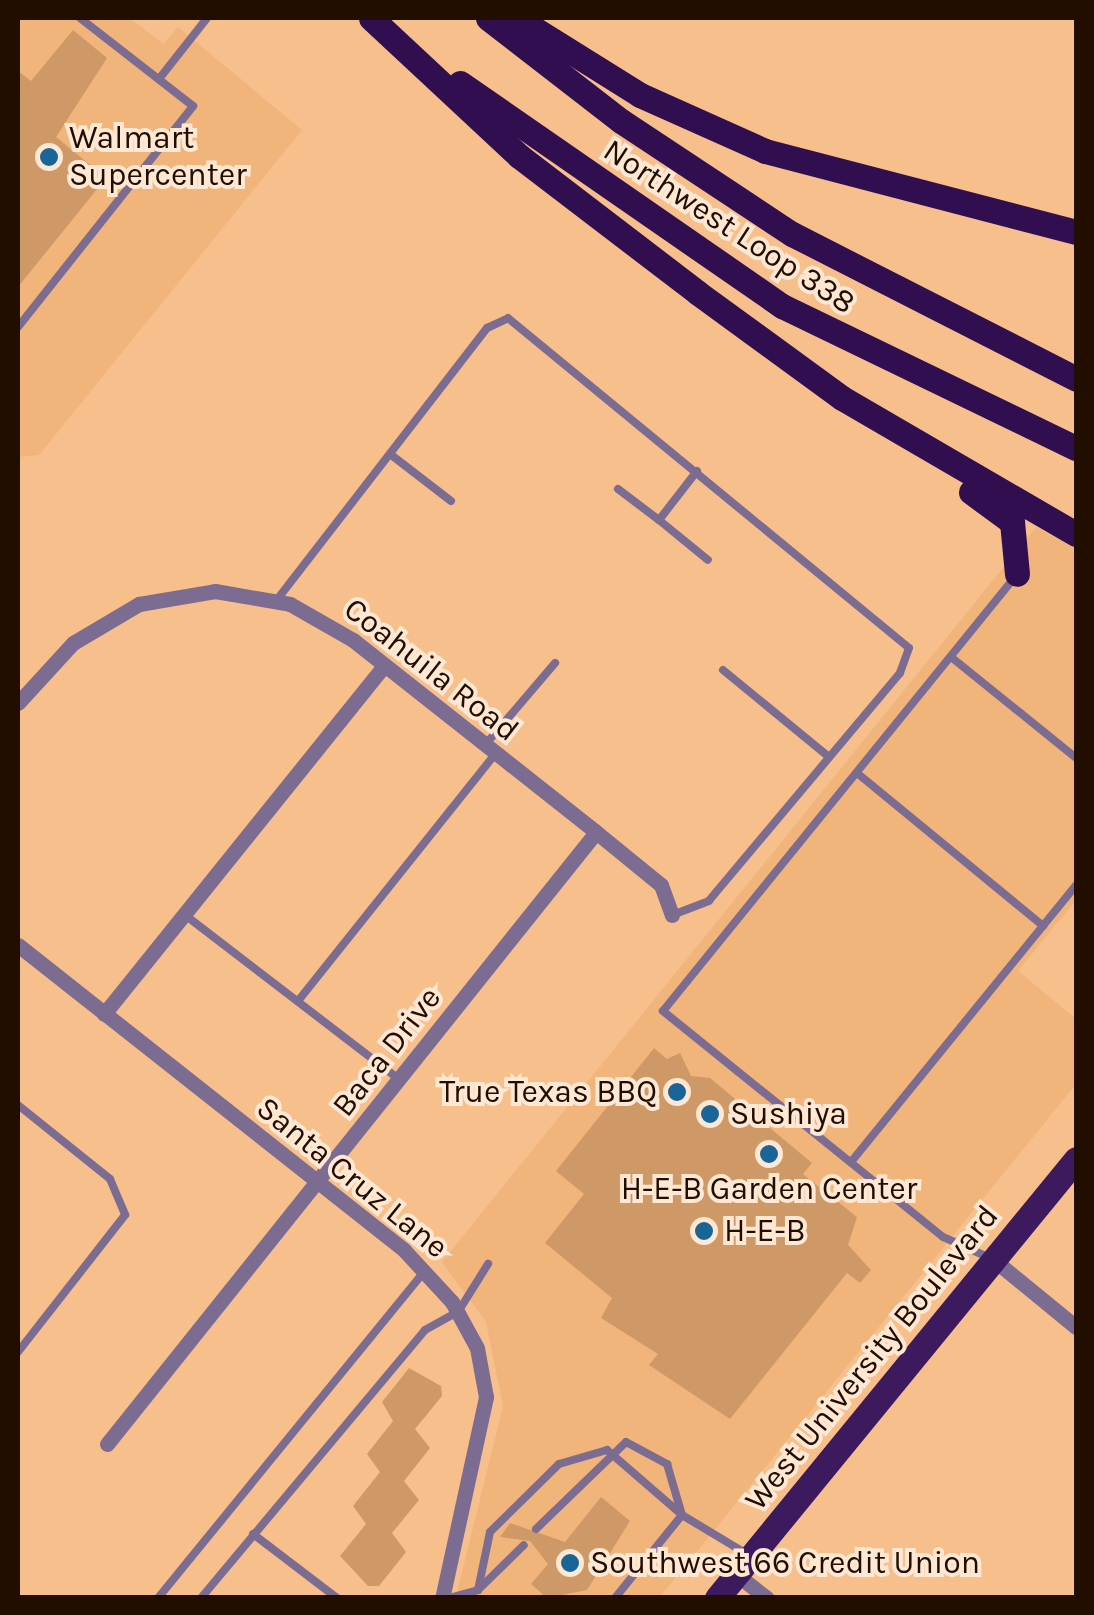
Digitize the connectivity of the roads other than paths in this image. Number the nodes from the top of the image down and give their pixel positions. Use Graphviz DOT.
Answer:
graph roads {
  1 [pos="80,18"];
  2 [pos="207,18"];
  3 [pos="371,18"];
  4 [pos="488,18"];
  5 [pos="517,18"];
  6 [pos="159,79"];
  7 [pos="1076,232"];
  8 [pos="698,293"];
  9 [pos="18,327"];
  10 [pos="1076,379"];
  11 [pos="1076,448"];
  12 [pos="390,454"];
  13 [pos="697,471"];
  14 [pos="618,489"];
  15 [pos="452,501"];
  16 [pos="660,520"];
  17 [pos="1076,534"];
  18 [pos="708,560"];
  19 [pos="1017,574"];
  20 [pos="276,601"];
  21 [pos="951,657"];
  22 [pos="555,662"];
  23 [pos="384,666"];
  24 [pos="724,670"];
  25 [pos="18,703"];
  26 [pos="490,749"];
  27 [pos="829,758"];
  28 [pos="1076,758"];
  29 [pos="857,773"];
  30 [pos="596,832"];
  31 [pos="1076,885"];
  32 [pos="184,914"];
  33 [pos="672,915"];
  34 [pos="1044,926"];
  35 [pos="18,945"];
  36 [pos="298,1002"];
  37 [pos="104,1014"];
  38 [pos="400,1080"];
  39 [pos="18,1104"];
  40 [pos="1076,1158"];
  41 [pos="851,1162"];
  42 [pos="318,1184"];
  43 [pos="994,1260"];
  44 [pos="488,1264"];
  45 [pos="426,1269"];
  46 [pos="458,1312"];
  47 [pos="1076,1327"];
  48 [pos="18,1352"];
  49 [pos="107,1444"];
  50 [pos="608,1450"];
  51 [pos="682,1515"];
  52 [pos="536,1529"];
  53 [pos="253,1534"];
  54 [pos="524,1545"];
  55 [pos="744,1566"];
  56 [pos="478,1590"];
  57 [pos="158,1598"];
  58 [pos="200,1598"];
  59 [pos="337,1598"];
  60 [pos="445,1598"];
  61 [pos="615,1598"];
  62 [pos="717,1598"];
  63 [pos="767,1598"];
  1 -- 6 [label="lane"];
  2 -- 6 [label="lane"];
  3 -- 8 [label="highway"];
  3 -- 11 [label="highway, Northwest Loop 338"];
  4 -- 10 [label="highway, Northwest Loop 338"];
  5 -- 7 [label="highway"];
  6 -- 9 [label="lane"];
  8 -- 17 [label="highway"];
  8 -- 19 [label="highway"];
  12 -- 13 [label="lane"];
  12 -- 15 [label="lane"];
  12 -- 20 [label="lane"];
  13 -- 16 [label="lane"];
  13 -- 27 [label="lane"];
  14 -- 16 [label="lane"];
  16 -- 18 [label="lane"];
  19 -- 21 [label="lane"];
  20 -- 23 [label="street, Coahuila Road"];
  20 -- 25 [label="street, Coahuila Road"];
  21 -- 28 [label="lane"];
  21 -- 29 [label="lane"];
  22 -- 26 [label="lane"];
  23 -- 26 [label="street, Coahuila Road"];
  23 -- 32 [label="street"];
  24 -- 27 [label="lane"];
  26 -- 30 [label="street, Coahuila Road"];
  26 -- 36 [label="lane"];
  27 -- 33 [label="lane"];
  29 -- 34 [label="lane"];
  29 -- 41 [label="lane"];
  30 -- 33 [label="street, Coahuila Road"];
  30 -- 38 [label="street, Baca Drive"];
  31 -- 34 [label="lane"];
  32 -- 36 [label="lane"];
  32 -- 37 [label="street"];
  34 -- 41 [label="lane"];
  35 -- 37 [label="street, Santa Cruz Lane"];
  36 -- 38 [label="lane"];
  37 -- 42 [label="street, Santa Cruz Lane"];
  38 -- 42 [label="street, Baca Drive"];
  39 -- 48 [label="lane"];
  40 -- 43 [label="main road, West University Boulevard"];
  41 -- 43 [label="lane"];
  42 -- 45 [label="street, Santa Cruz Lane"];
  42 -- 49 [label="street, Baca Drive"];
  43 -- 47 [label="street"];
  43 -- 55 [label="main road, West University Boulevard"];
  44 -- 46 [label="lane"];
  45 -- 46 [label="street, Santa Cruz Lane"];
  45 -- 57 [label="lane"];
  46 -- 53 [label="lane"];
  46 -- 60 [label="street, Santa Cruz Lane"];
  50 -- 51 [label="lane"];
  50 -- 51 [label="lane"];
  50 -- 52 [label="lane"];
  50 -- 56 [label="lane"];
  51 -- 55 [label="lane"];
  51 -- 61 [label="lane"];
  53 -- 58 [label="lane"];
  53 -- 59 [label="lane"];
  54 -- 56 [label="lane"];
  55 -- 62 [label="main road, West University Boulevard"];
  55 -- 63 [label="street"];
  56 -- 60 [label="lane"];
}
